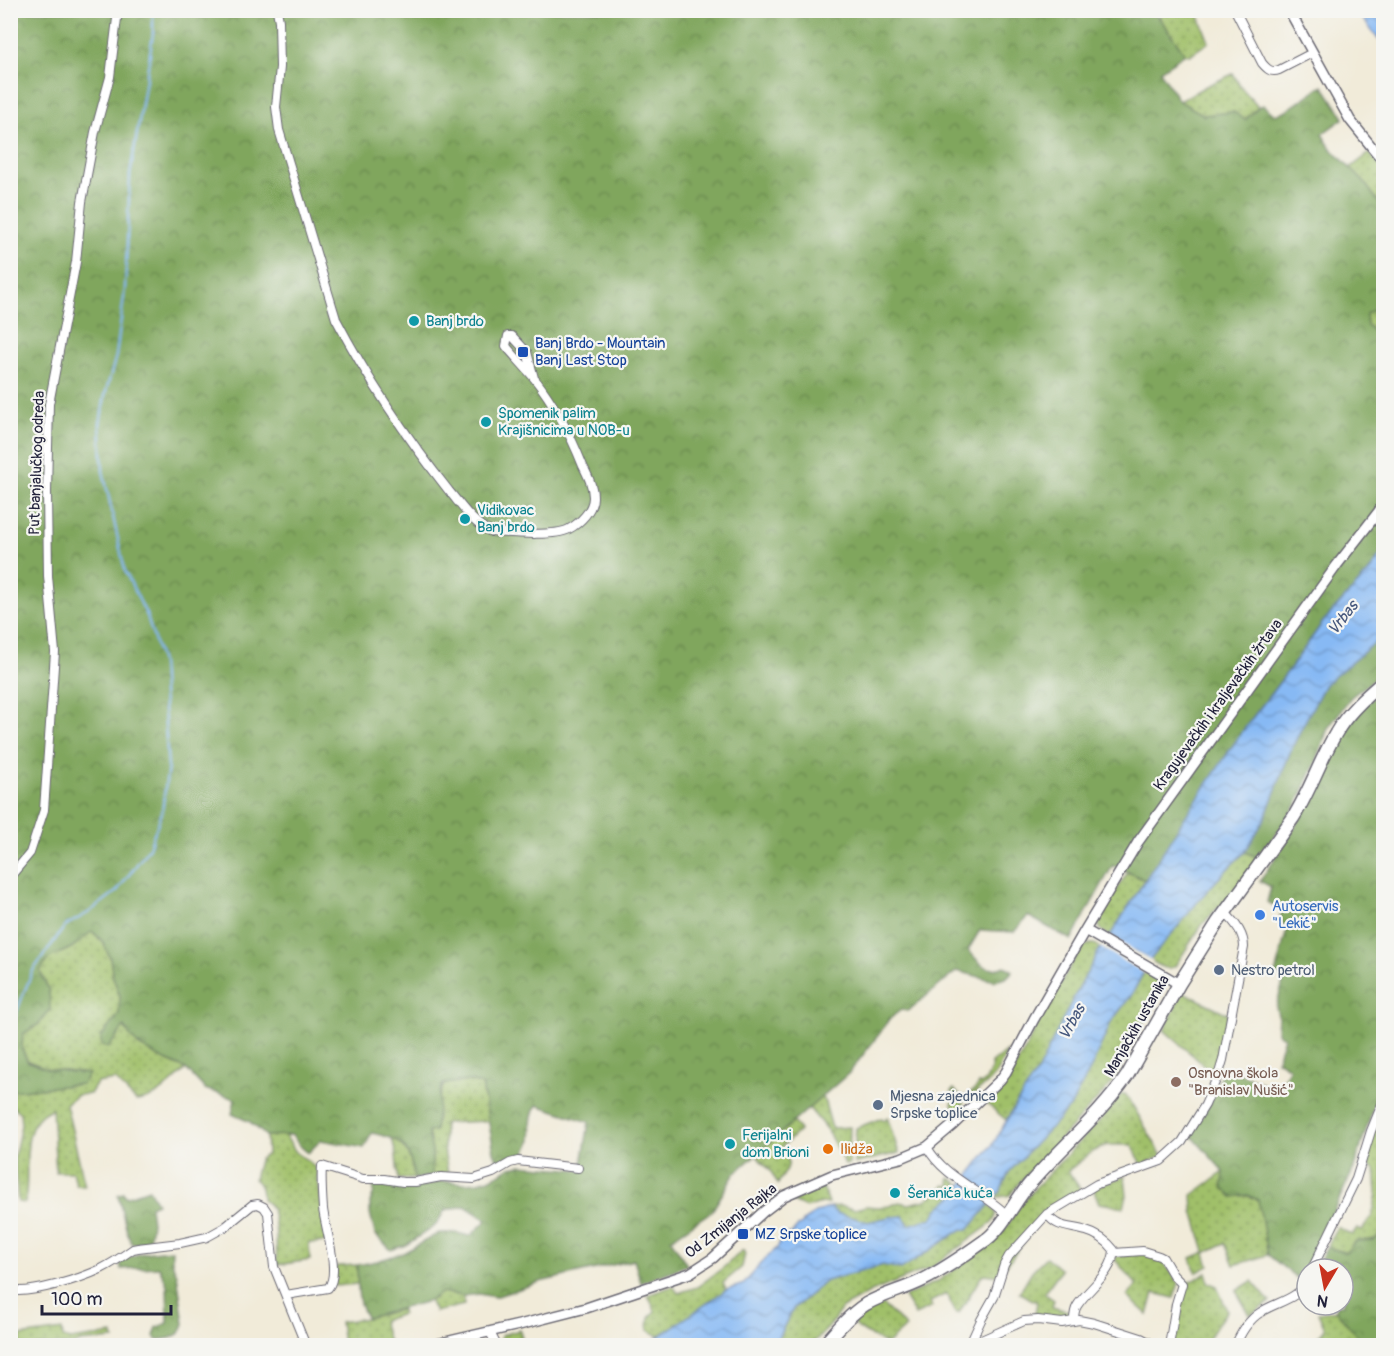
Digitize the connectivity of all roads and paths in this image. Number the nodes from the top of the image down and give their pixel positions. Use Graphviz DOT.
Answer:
graph roads {
  1 [pos="118,10"];
  2 [pos="277,10"];
  3 [pos="1235,10"];
  4 [pos="1290,10"];
  5 [pos="1312,53"];
  6 [pos="1383,162"];
  7 [pos="534,378"];
  8 [pos="1383,502"];
  9 [pos="1383,681"];
  10 [pos="10,877"];
  11 [pos="1224,912"];
  12 [pos="1085,930"];
  13 [pos="1179,984"];
  14 [pos="1383,1099"];
  15 [pos="927,1147"];
  16 [pos="578,1168"];
  17 [pos="1047,1214"];
  18 [pos="1007,1215"];
  19 [pos="1114,1253"];
  20 [pos="1318,1257"];
  21 [pos="10,1290"];
  22 [pos="286,1295"];
  23 [pos="1295,1295"];
  24 [pos="1074,1321"];
  25 [pos="490,1332"];
  26 [pos="969,1345"];
  27 [pos="306,1346"];
  28 [pos="428,1346"];
  29 [pos="497,1346"];
  30 [pos="823,1346"];
  31 [pos="1156,1346"];
  32 [pos="1169,1346"];
  33 [pos="1235,1346"];
  1 -- 10 [label="street, Put banjalučkog odreda"];
  2 -- 7 [label="street"];
  3 -- 5 [label="street"];
  4 -- 5 [label="street"];
  5 -- 6 [label="street"];
  7 -- 7 [label="street"];
  8 -- 12 [label="street, Kragujevačkih i kraljevačkih žrtava"];
  9 -- 11 [label="main road, Manjačkih ustanika"];
  11 -- 13 [label="main road, Manjačkih ustanika"];
  11 -- 17 [label="street"];
  12 -- 13 [label="street"];
  12 -- 15 [label="street, Od Zmijanja Rajka"];
  13 -- 18 [label="main road, Manjačkih ustanika"];
  14 -- 20 [label="street"];
  15 -- 18 [label="street"];
  15 -- 25 [label="street, Od Zmijanja Rajka"];
  16 -- 22 [label="street"];
  17 -- 19 [label="street"];
  17 -- 26 [label="street"];
  18 -- 30 [label="main road, Manjačkih ustanika"];
  19 -- 24 [label="street"];
  19 -- 32 [label="street"];
  21 -- 22 [label="street"];
  22 -- 27 [label="street"];
  23 -- 33 [label="street"];
  24 -- 26 [label="street"];
  24 -- 31 [label="street"];
  25 -- 28 [label="street, Od Zmijanja Rajka"];
  25 -- 29 [label="street"];
}
